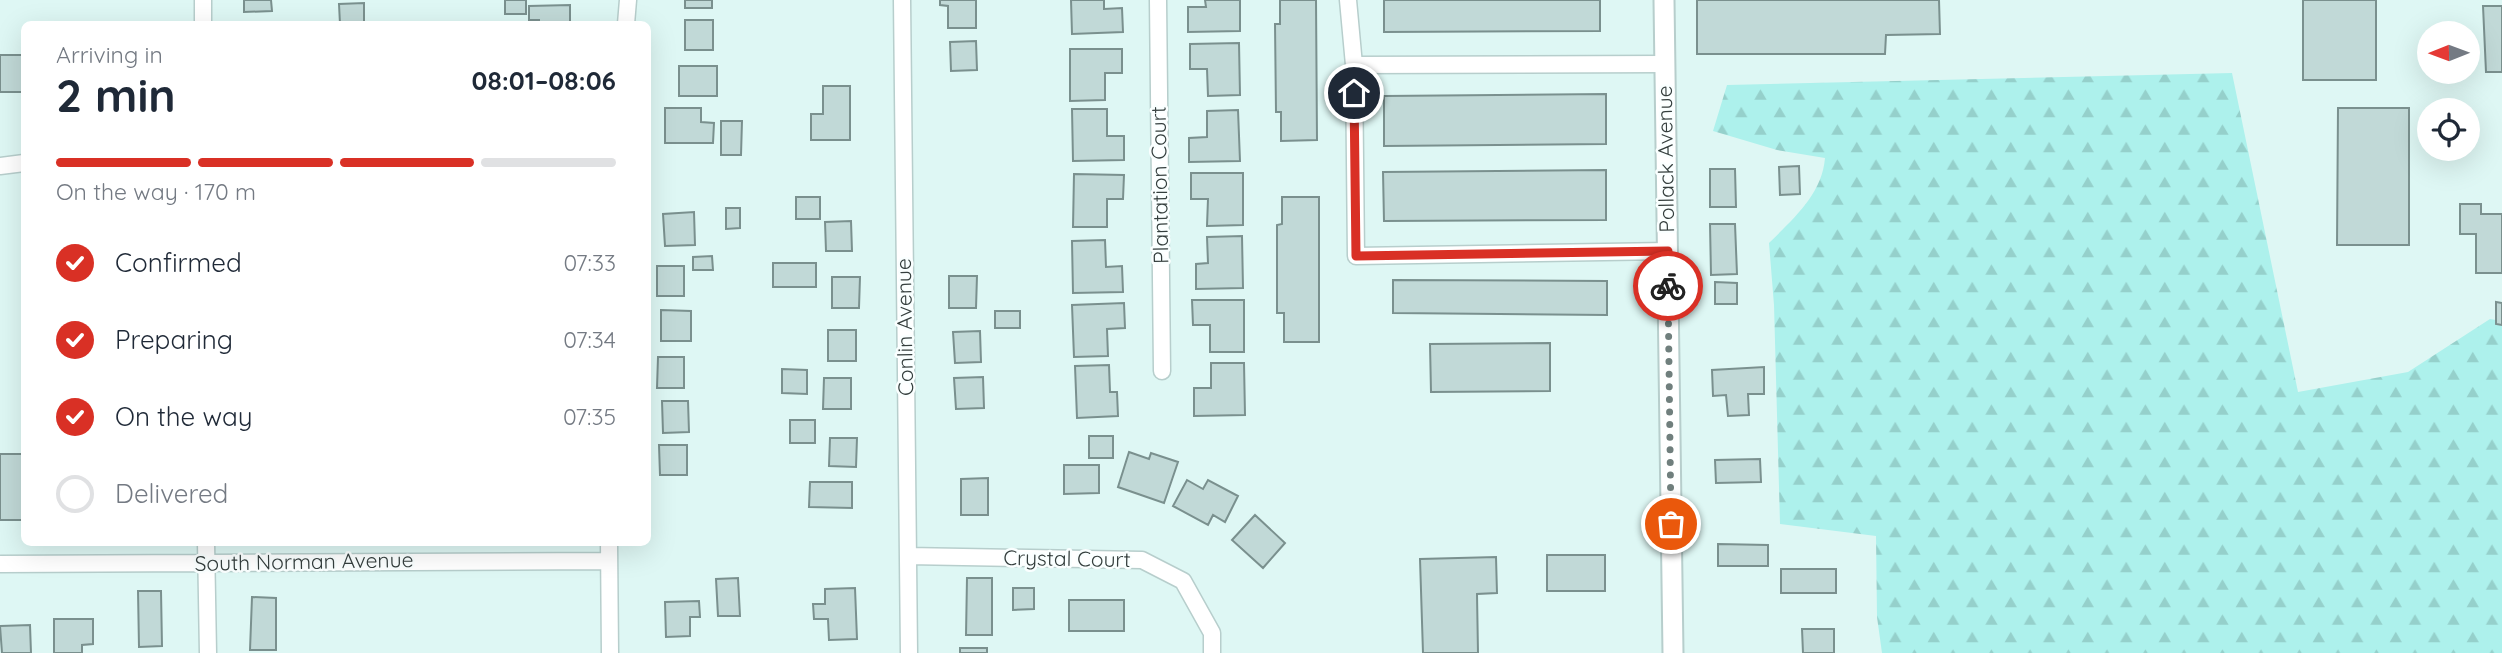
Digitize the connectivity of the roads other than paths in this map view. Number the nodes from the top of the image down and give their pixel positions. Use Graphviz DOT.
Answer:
graph roads {
  1 [pos="203,0"];
  2 [pos="628,0"];
  3 [pos="902,0"];
  4 [pos="1158,0"];
  5 [pos="1348,0"];
  6 [pos="1664,0"];
  7 [pos="203,21"];
  8 [pos="626,21"];
  9 [pos="1665,64"];
  10 [pos="1354,65"];
  11 [pos="21,163"];
  12 [pos="0,166"];
  13 [pos="1668,251"];
  14 [pos="1162,371"];
  15 [pos="206,546"];
  16 [pos="608,546"];
  17 [pos="908,556"];
  18 [pos="609,561"];
  19 [pos="206,563"];
  20 [pos="0,564"];
  21 [pos="208,653"];
  22 [pos="610,653"];
  23 [pos="909,653"];
  24 [pos="1212,653"];
  25 [pos="1673,653"];
  1 -- 7 [label="street"];
  2 -- 8 [label="street"];
  3 -- 17 [label="street, Conlin Avenue"];
  4 -- 14 [label="street, Plantation Court"];
  5 -- 10 [label="street"];
  6 -- 9 [label="street, Pollack Avenue"];
  9 -- 10 [label="street"];
  9 -- 13 [label="street, Pollack Avenue"];
  10 -- 13 [label="street"];
  11 -- 12 [label="street"];
  13 -- 25 [label="street, Pollack Avenue"];
  15 -- 19 [label="street"];
  16 -- 18 [label="street"];
  17 -- 23 [label="street, Conlin Avenue"];
  17 -- 24 [label="street, Crystal Court"];
  18 -- 19 [label="street, South Norman Avenue"];
  18 -- 22 [label="street"];
  19 -- 20 [label="street, South Norman Avenue"];
  19 -- 21 [label="street"];
}
